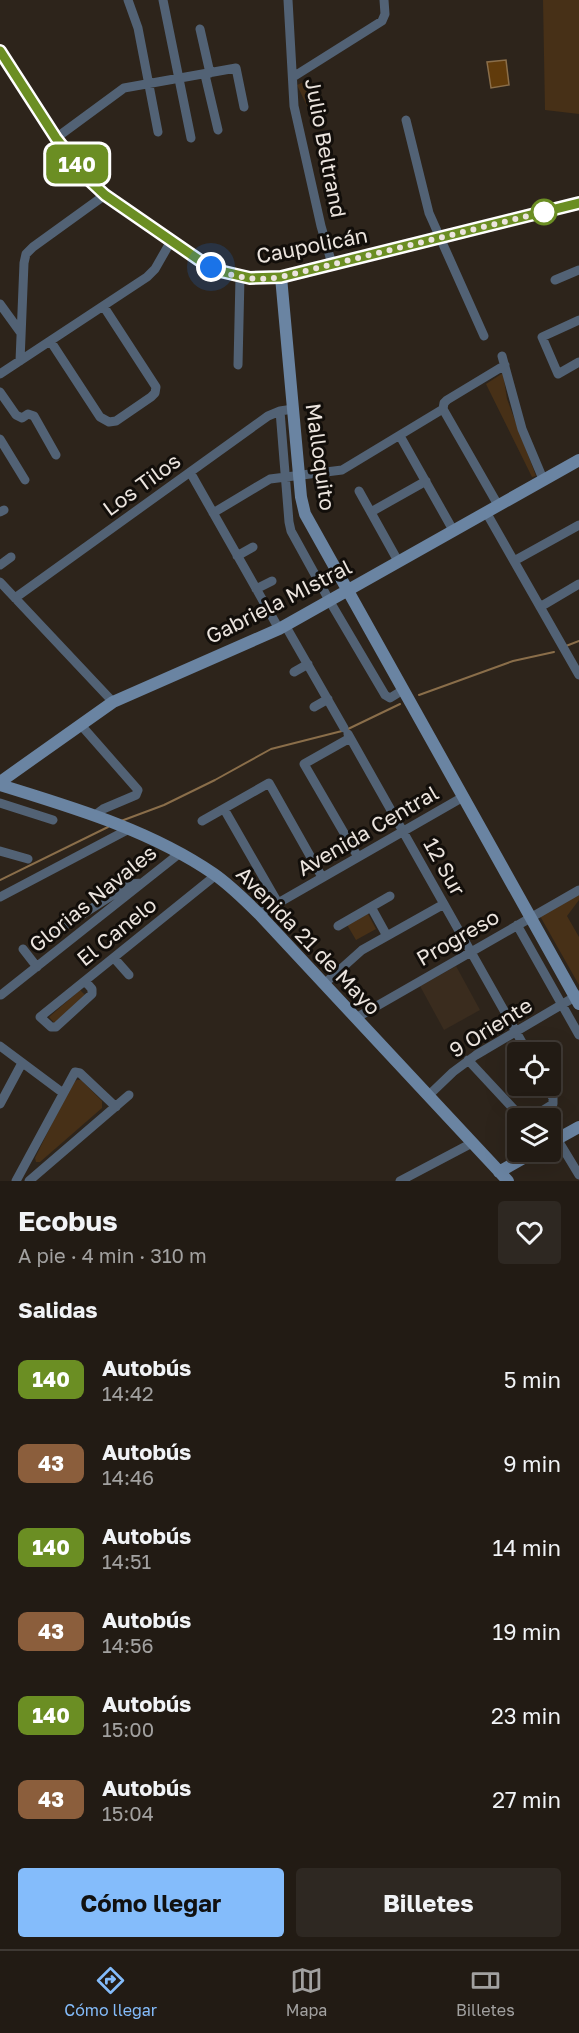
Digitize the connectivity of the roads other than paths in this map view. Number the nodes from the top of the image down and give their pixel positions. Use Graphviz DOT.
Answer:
graph roads {
  1 [pos="128,0"];
  2 [pos="163,0"];
  3 [pos="288,0"];
  4 [pos="384,0"];
  5 [pos="200,29"];
  6 [pos="0,51"];
  7 [pos="207,74"];
  8 [pos="293,77"];
  9 [pos="177,78"];
  10 [pos="149,82"];
  11 [pos="244,107"];
  12 [pos="406,120"];
  13 [pos="218,130"];
  14 [pos="158,132"];
  15 [pos="56,138"];
  16 [pos="191,138"];
  17 [pos="105,195"];
  18 [pos="579,203"];
  19 [pos="438,238"];
  20 [pos="171,241"];
  21 [pos="332,264"];
  22 [pos="579,270"];
  23 [pos="240,277"];
  24 [pos="281,277"];
  25 [pos="555,280"];
  26 [pos="0,304"];
  27 [pos="104,307"];
  28 [pos="579,320"];
  29 [pos="21,333"];
  30 [pos="484,336"];
  31 [pos="51,342"];
  32 [pos="20,361"];
  33 [pos="579,362"];
  34 [pos="238,365"];
  35 [pos="0,374"];
  36 [pos="0,392"];
  37 [pos="443,409"];
  38 [pos="287,410"];
  39 [pos="400,436"];
  40 [pos="0,439"];
  41 [pos="56,455"];
  42 [pos="579,460"];
  43 [pos="190,472"];
  44 [pos="299,475"];
  45 [pos="285,476"];
  46 [pos="543,479"];
  47 [pos="25,480"];
  48 [pos="426,481"];
  49 [pos="359,490"];
  50 [pos="498,505"];
  51 [pos="371,512"];
  52 [pos="486,512"];
  53 [pos="213,513"];
  54 [pos="579,525"];
  55 [pos="453,530"];
  56 [pos="253,547"];
  57 [pos="237,555"];
  58 [pos="11,557"];
  59 [pos="398,561"];
  60 [pos="514,561"];
  61 [pos="0,565"];
  62 [pos="272,581"];
  63 [pos="0,582"];
  64 [pos="578,586"];
  65 [pos="256,589"];
  66 [pos="347,590"];
  67 [pos="15,598"];
  68 [pos="329,600"];
  69 [pos="540,606"];
  70 [pos="282,627"];
  71 [pos="308,664"];
  72 [pos="294,672"];
  73 [pos="579,675"];
  74 [pos="403,690"];
  75 [pos="328,699"];
  76 [pos="113,702"];
  77 [pos="314,707"];
  78 [pos="80,724"];
  79 [pos="348,734"];
  80 [pos="0,784"];
  81 [pos="463,797"];
  82 [pos="0,803"];
  83 [pos="224,809"];
  84 [pos="95,815"];
  85 [pos="53,820"];
  86 [pos="202,820"];
  87 [pos="120,825"];
  88 [pos="404,831"];
  89 [pos="0,851"];
  90 [pos="180,853"];
  91 [pos="358,857"];
  92 [pos="28,860"];
  93 [pos="216,875"];
  94 [pos="322,878"];
  95 [pos="142,883"];
  96 [pos="579,890"];
  97 [pos="390,896"];
  98 [pos="0,897"];
  99 [pos="278,903"];
  100 [pos="444,904"];
  101 [pos="371,907"];
  102 [pos="259,914"];
  103 [pos="531,917"];
  104 [pos="517,925"];
  105 [pos="338,926"];
  106 [pos="387,936"];
  107 [pos="63,946"];
  108 [pos="23,949"];
  109 [pos="471,951"];
  110 [pos="114,958"];
  111 [pos="37,967"];
  112 [pos="129,975"];
  113 [pos="85,981"];
  114 [pos="324,984"];
  115 [pos="3,997"];
  116 [pos="578,998"];
  117 [pos="562,1005"];
  118 [pos="356,1018"];
  119 [pos="516,1032"];
  120 [pos="579,1035"];
  121 [pos="522,1042"];
  122 [pos="0,1047"];
  123 [pos="468,1060"];
  124 [pos="22,1063"];
  125 [pos="63,1093"];
  126 [pos="129,1095"];
  127 [pos="429,1095"];
  128 [pos="0,1104"];
  129 [pos="116,1107"];
  130 [pos="512,1108"];
  131 [pos="579,1127"];
  132 [pos="561,1137"];
  133 [pos="472,1143"];
  134 [pos="561,1151"];
  135 [pos="26,1162"];
  136 [pos="521,1162"];
  137 [pos="39,1173"];
  138 [pos="579,1175"];
  139 [pos="503,1176"];
  140 [pos="16,1181"];
  141 [pos="29,1181"];
  142 [pos="400,1181"];
  1 -- 10 [label="street"];
  2 -- 9 [label="street"];
  3 -- 8 [label="street, Julio Beltrand"];
  4 -- 8 [label="street"];
  5 -- 7 [label="street"];
  6 -- 15 [label="street, Caupolicán"];
  7 -- 9 [label="street"];
  7 -- 11 [label="street"];
  7 -- 13 [label="street"];
  8 -- 21 [label="street, Julio Beltrand"];
  9 -- 10 [label="street"];
  9 -- 16 [label="street"];
  10 -- 14 [label="street"];
  10 -- 15 [label="street"];
  12 -- 19 [label="street"];
  15 -- 17 [label="street, Caupolicán"];
  17 -- 20 [label="street, Caupolicán"];
  17 -- 29 [label="street"];
  18 -- 19 [label="street, Caupolicán"];
  19 -- 21 [label="street, Caupolicán"];
  19 -- 30 [label="street"];
  20 -- 23 [label="street, Caupolicán"];
  20 -- 27 [label="street"];
  21 -- 24 [label="street, Caupolicán"];
  22 -- 25 [label="street"];
  23 -- 24 [label="street, Caupolicán"];
  23 -- 34 [label="street"];
  24 -- 38 [label="street, Malloquito"];
  26 -- 29 [label="street"];
  27 -- 31 [label="street"];
  27 -- 31 [label="street"];
  28 -- 33 [label="street"];
  29 -- 32 [label="street"];
  31 -- 32 [label="street"];
  32 -- 35 [label="street"];
  36 -- 41 [label="street"];
  37 -- 39 [label="street"];
  37 -- 46 [label="street"];
  37 -- 50 [label="street"];
  38 -- 43 [label="street, Los Tilos"];
  38 -- 44 [label="street, Malloquito"];
  38 -- 45 [label="street, Malloquito"];
  39 -- 44 [label="street"];
  39 -- 48 [label="street"];
  40 -- 47 [label="street"];
  42 -- 46 [label="street, Gabriela MIstral"];
  43 -- 53 [label="street, 12 Sur"];
  43 -- 67 [label="street, Los Tilos"];
  44 -- 45 [label="street"];
  44 -- 66 [label="street, Malloquito"];
  45 -- 53 [label="street"];
  45 -- 68 [label="street, Malloquito"];
  46 -- 50 [label="street, Gabriela MIstral"];
  48 -- 51 [label="street"];
  48 -- 55 [label="street"];
  49 -- 51 [label="street"];
  50 -- 52 [label="street, Gabriela MIstral"];
  51 -- 59 [label="street"];
  52 -- 55 [label="street, Gabriela MIstral"];
  52 -- 60 [label="street"];
  53 -- 57 [label="street, 12 Sur"];
  54 -- 60 [label="street"];
  55 -- 59 [label="street, Gabriela MIstral"];
  56 -- 57 [label="street"];
  57 -- 65 [label="street, 12 Sur"];
  58 -- 61 [label="street"];
  59 -- 66 [label="street, Gabriela MIstral"];
  60 -- 69 [label="street"];
  62 -- 65 [label="street"];
  63 -- 67 [label="street"];
  64 -- 69 [label="street"];
  65 -- 70 [label="street, 12 Sur"];
  66 -- 68 [label="street, Gabriela MIstral"];
  66 -- 74 [label="street, Malloquito"];
  67 -- 76 [label="street"];
  68 -- 70 [label="street, Gabriela MIstral"];
  68 -- 74 [label="street, Malloquito"];
  69 -- 73 [label="street"];
  70 -- 71 [label="street, 12 Sur"];
  70 -- 76 [label="street, Gabriela MIstral"];
  71 -- 72 [label="street"];
  71 -- 75 [label="street, 12 Sur"];
  74 -- 81 [label="street, Malloquito"];
  75 -- 77 [label="street"];
  75 -- 79 [label="street, 12 Sur"];
  76 -- 78 [label="street, Gabriela MIstral"];
  78 -- 80 [label="street, Gabriela MIstral"];
  78 -- 84 [label="street"];
  79 -- 88 [label="street, 12 Sur"];
  79 -- 91 [label="street"];
  80 -- 84 [label="street, Avenida 21 de Mayo"];
  81 -- 88 [label="street, Avenida Central"];
  81 -- 103 [label="street, Malloquito"];
  82 -- 85 [label="street"];
  83 -- 86 [label="street"];
  83 -- 94 [label="street"];
  83 -- 99 [label="street"];
  84 -- 87 [label="street, Avenida 21 de Mayo"];
  87 -- 90 [label="street, Avenida 21 de Mayo"];
  87 -- 98 [label="street"];
  88 -- 91 [label="street, Avenida Central"];
  88 -- 100 [label="street, 12 Sur"];
  89 -- 92 [label="street"];
  90 -- 93 [label="street, Avenida 21 de Mayo"];
  90 -- 95 [label="street, Glorias Navales"];
  91 -- 94 [label="street, Avenida Central"];
  93 -- 102 [label="street, Avenida 21 de Mayo"];
  93 -- 110 [label="street, El Canelo"];
  94 -- 99 [label="street, Avenida Central"];
  95 -- 107 [label="street, Glorias Navales"];
  95 -- 107 [label="street"];
  96 -- 103 [label="street, Progreso"];
  97 -- 101 [label="street"];
  99 -- 102 [label="street, Avenida Central"];
  100 -- 106 [label="street"];
  100 -- 109 [label="street, 12 Sur"];
  101 -- 105 [label="street"];
  101 -- 106 [label="street"];
  102 -- 114 [label="street, Avenida 21 de Mayo"];
  103 -- 104 [label="street, Progreso"];
  103 -- 116 [label="street, Malloquito"];
  104 -- 109 [label="street, Progreso"];
  104 -- 117 [label="street"];
  106 -- 114 [label="street"];
  107 -- 111 [label="street, Glorias Navales"];
  108 -- 111 [label="street"];
  109 -- 118 [label="street, Progreso"];
  109 -- 119 [label="street, 12 Sur"];
  110 -- 112 [label="street"];
  110 -- 113 [label="street, El Canelo"];
  111 -- 115 [label="street, Glorias Navales"];
  113 -- 113 [label="street, El Canelo"];
  114 -- 118 [label="street, Avenida 21 de Mayo"];
  116 -- 117 [label="street, 9 Oriente"];
  117 -- 119 [label="street, 9 Oriente"];
  117 -- 120 [label="street"];
  118 -- 127 [label="street, Avenida 21 de Mayo"];
  119 -- 121 [label="street, 12 Sur"];
  119 -- 123 [label="street, 9 Oriente"];
  122 -- 124 [label="street"];
  123 -- 127 [label="street, 9 Oriente"];
  123 -- 130 [label="street"];
  124 -- 125 [label="street"];
  124 -- 128 [label="street"];
  125 -- 129 [label="street"];
  125 -- 135 [label="street"];
  126 -- 129 [label="street"];
  127 -- 133 [label="street, Avenida 21 de Mayo"];
  129 -- 137 [label="street"];
  131 -- 132 [label="street"];
  133 -- 139 [label="street, Avenida 21 de Mayo"];
  133 -- 142 [label="street"];
  134 -- 138 [label="street"];
  135 -- 137 [label="street"];
  135 -- 140 [label="street"];
  136 -- 139 [label="street"];
  137 -- 141 [label="street"];
}
